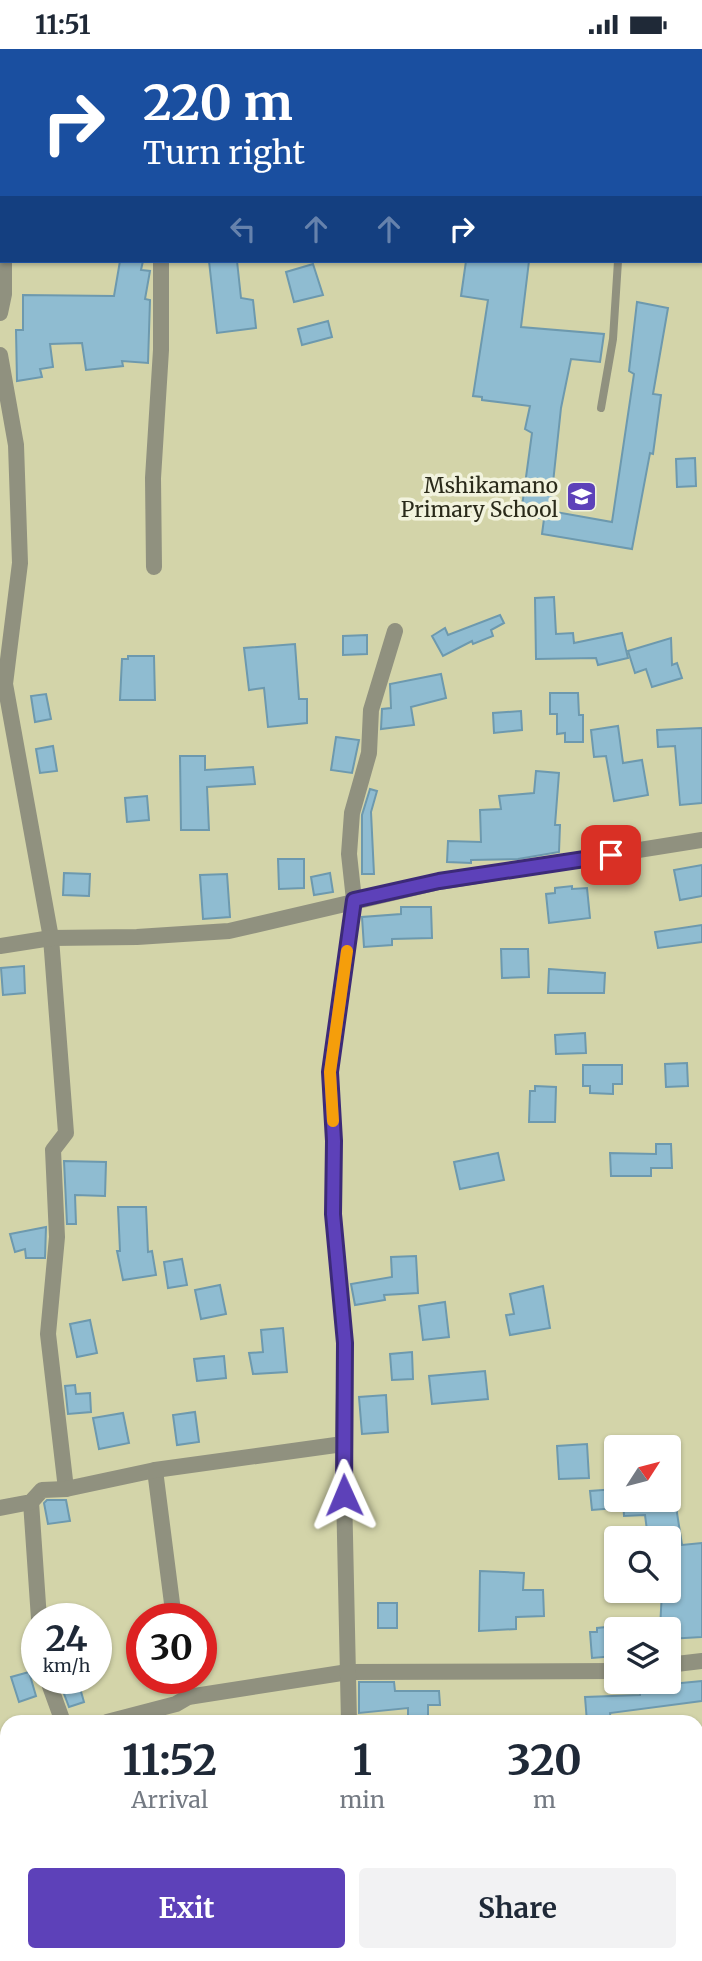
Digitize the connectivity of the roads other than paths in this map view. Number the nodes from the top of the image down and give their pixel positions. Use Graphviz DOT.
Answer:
graph roads {
  1 [pos="4,263"];
  2 [pos="161,263"];
  3 [pos="618,263"];
  4 [pos="0,313"];
  5 [pos="0,355"];
  6 [pos="601,408"];
  7 [pos="8,445"];
  8 [pos="154,567"];
  9 [pos="395,631"];
  10 [pos="702,840"];
  11 [pos="354,900"];
  12 [pos="51,938"];
  13 [pos="0,946"];
  14 [pos="343,1444"];
  15 [pos="155,1470"];
  16 [pos="66,1489"];
  17 [pos="31,1502"];
  18 [pos="0,1508"];
  19 [pos="38,1603"];
  20 [pos="172,1603"];
  21 [pos="702,1661"];
  22 [pos="681,1663"];
  23 [pos="604,1671"];
  24 [pos="348,1672"];
  25 [pos="53,1694"];
  26 [pos="188,1694"];
  27 [pos="188,1697"];
  28 [pos="60,1715"];
  29 [pos="134,1715"];
  30 [pos="349,1715"];
  1 -- 4 [label="street"];
  2 -- 8 [label="street"];
  3 -- 6 [label="lane"];
  5 -- 7 [label="street"];
  7 -- 12 [label="street"];
  9 -- 11 [label="street"];
  10 -- 11 [label="street"];
  11 -- 12 [label="street"];
  11 -- 14 [label="street"];
  12 -- 13 [label="street"];
  12 -- 16 [label="street"];
  14 -- 15 [label="street"];
  14 -- 24 [label="street"];
  15 -- 16 [label="street"];
  15 -- 20 [label="street"];
  16 -- 17 [label="street"];
  17 -- 18 [label="street"];
  17 -- 19 [label="street"];
  21 -- 22 [label="street"];
  23 -- 24 [label="street"];
  24 -- 27 [label="street"];
  24 -- 30 [label="street"];
  25 -- 28 [label="street"];
  26 -- 27 [label="street"];
  27 -- 29 [label="street"];
}
